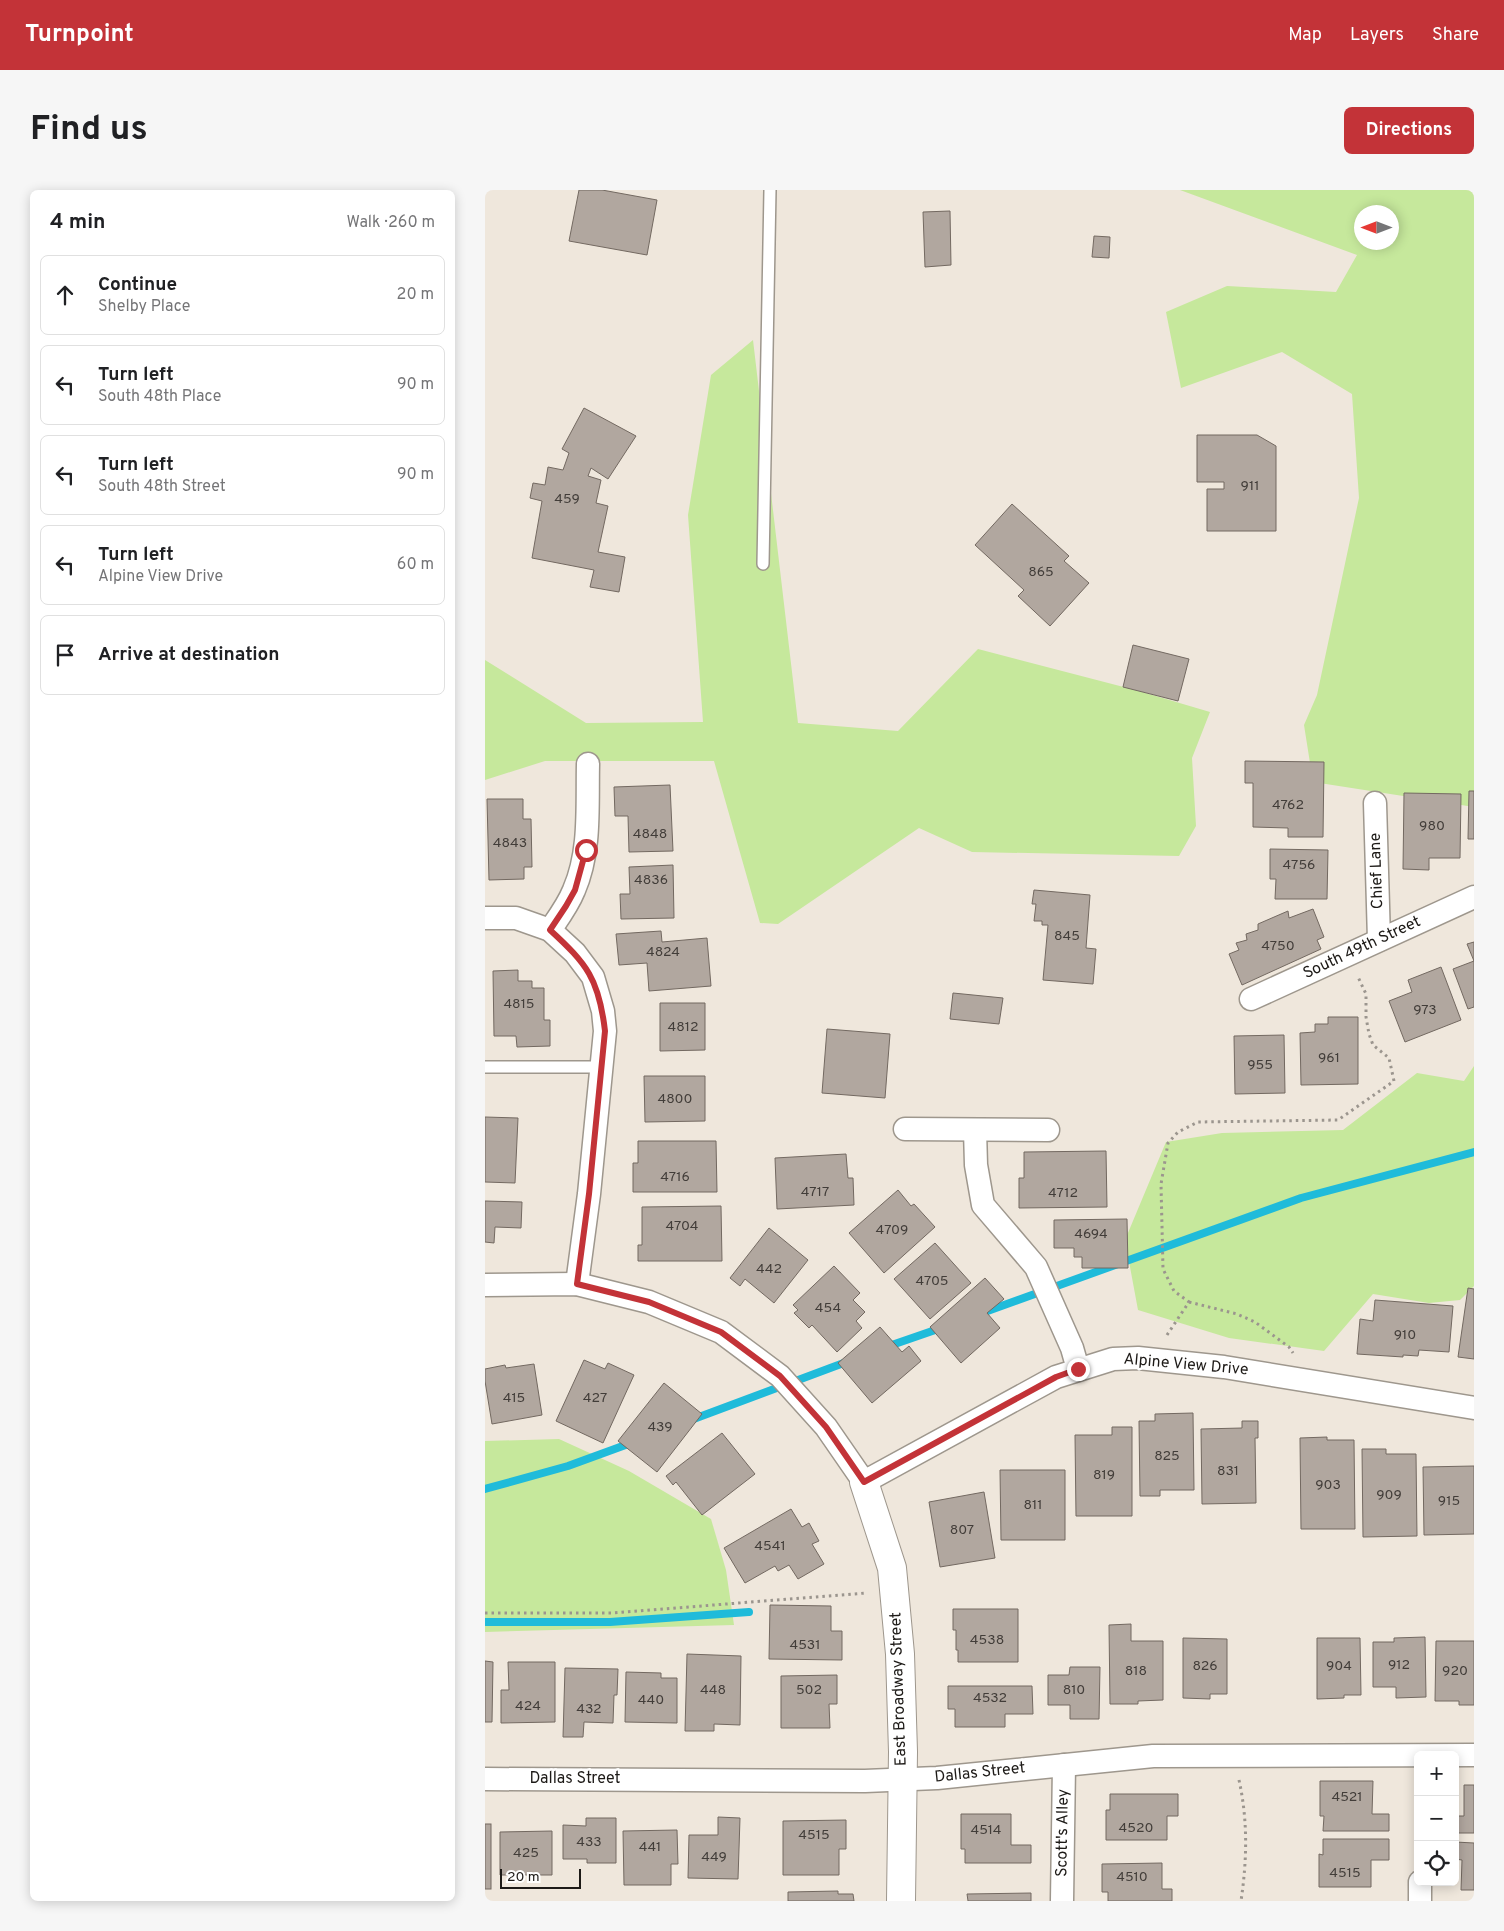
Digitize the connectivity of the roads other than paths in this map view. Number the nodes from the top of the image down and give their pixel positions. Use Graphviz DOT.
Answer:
graph roads {
  1 [pos="771,190"];
  2 [pos="763,564"];
  3 [pos="588,764"];
  4 [pos="1375,803"];
  5 [pos="1474,897"];
  6 [pos="485,918"];
  7 [pos="550,930"];
  8 [pos="1379,940"];
  9 [pos="1251,999"];
  10 [pos="485,1067"];
  11 [pos="601,1067"];
  12 [pos="905,1130"];
  13 [pos="975,1130"];
  14 [pos="1048,1130"];
  15 [pos="577,1284"];
  16 [pos="485,1285"];
  17 [pos="1078,1369"];
  18 [pos="1474,1408"];
  19 [pos="864,1482"];
  20 [pos="1414,1755"];
  21 [pos="1459,1755"];
  22 [pos="1474,1755"];
  23 [pos="1064,1765"];
  24 [pos="485,1779"];
  25 [pos="903,1779"];
  26 [pos="1420,1886"];
  27 [pos="901,1901"];
  28 [pos="1062,1901"];
  29 [pos="1420,1901"];
  1 -- 2 [label="lane"];
  3 -- 7 [label="street"];
  4 -- 8 [label="street, Chief Lane"];
  5 -- 8 [label="street, South 49th Street"];
  6 -- 7 [label="street"];
  7 -- 11 [label="street"];
  8 -- 9 [label="street, South 49th Street"];
  10 -- 11 [label="lane"];
  11 -- 15 [label="street"];
  12 -- 13 [label="street"];
  13 -- 14 [label="street"];
  13 -- 17 [label="street"];
  15 -- 16 [label="street"];
  15 -- 19 [label="street"];
  17 -- 18 [label="street, Alpine View Drive"];
  17 -- 19 [label="street, Alpine View Drive"];
  19 -- 25 [label="street, East Broadway Street"];
  20 -- 23 [label="street, Dallas Street"];
  21 -- 22 [label="street, Dallas Street"];
  23 -- 25 [label="street, Dallas Street"];
  23 -- 28 [label="street, Scott's Alley"];
  24 -- 25 [label="street, Dallas Street"];
  25 -- 27 [label="street, East Broadway Street"];
  26 -- 29 [label="street"];
}
